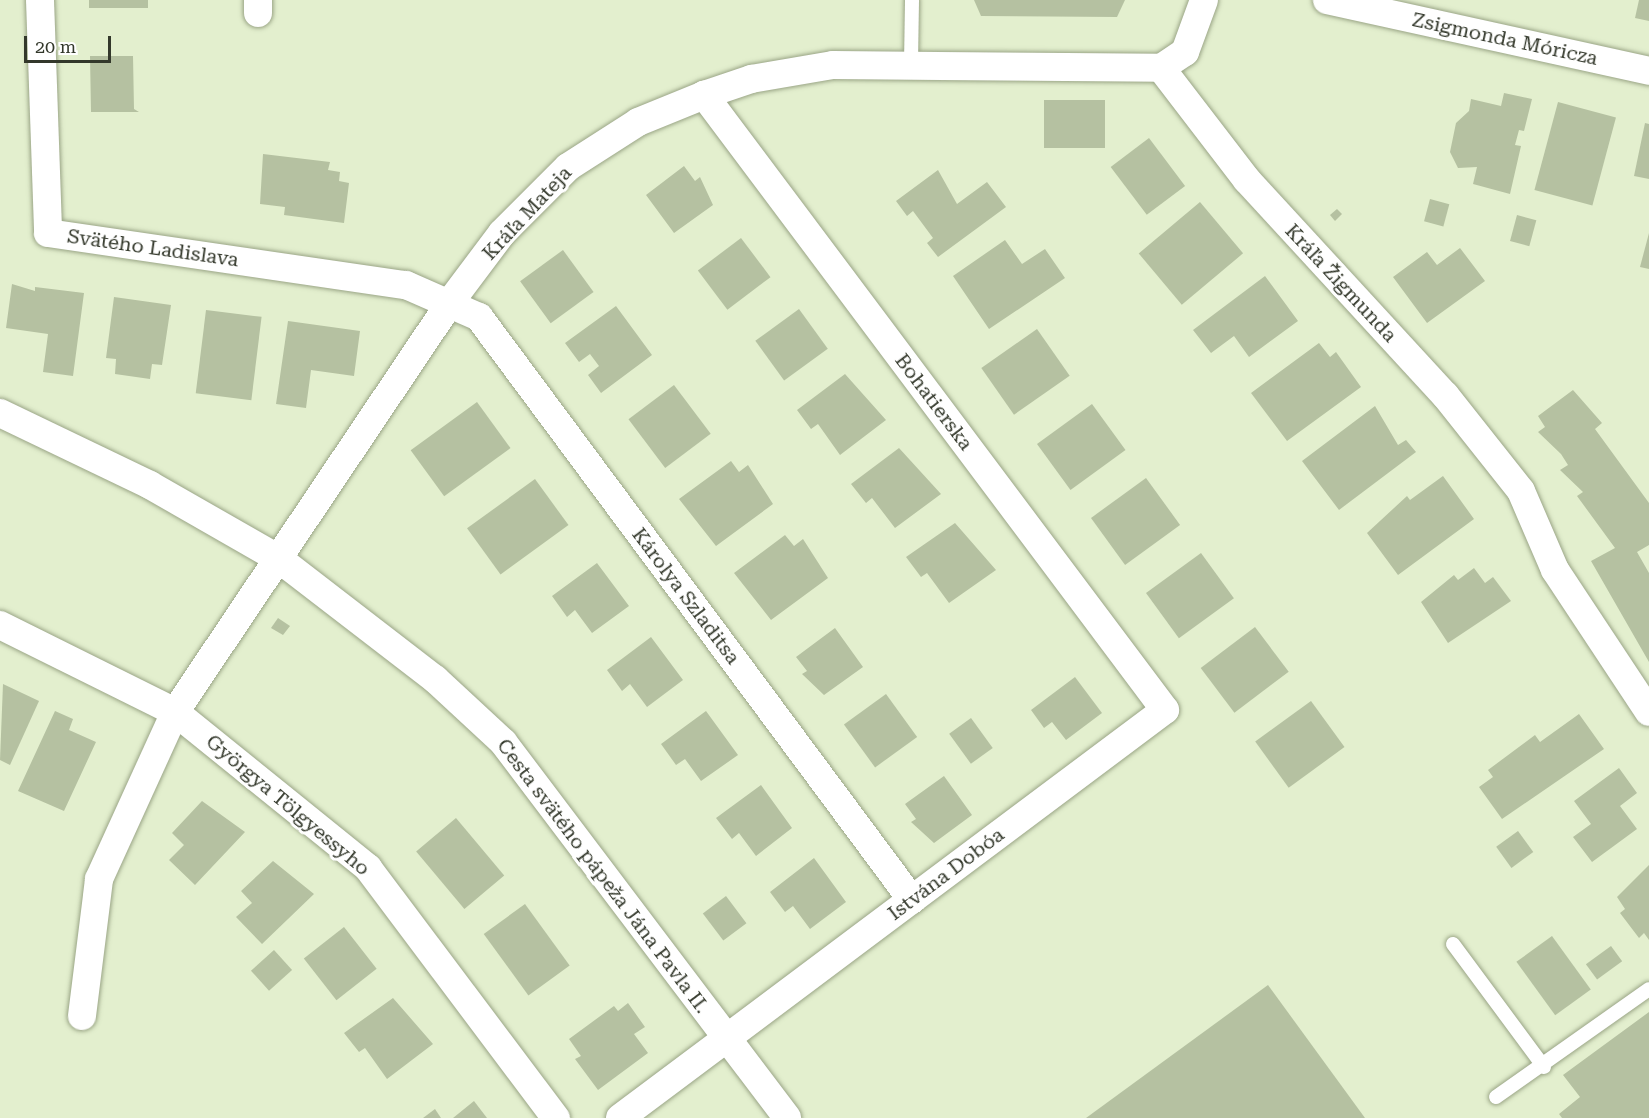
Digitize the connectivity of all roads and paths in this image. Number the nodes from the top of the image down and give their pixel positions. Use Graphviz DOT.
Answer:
graph roads {
  1 [pos="40,0"];
  2 [pos="912,0"];
  3 [pos="1204,0"];
  4 [pos="1327,0"];
  5 [pos="911,64"];
  6 [pos="1161,68"];
  7 [pos="1649,71"];
  8 [pos="704,95"];
  9 [pos="451,301"];
  10 [pos="0,413"];
  11 [pos="279,559"];
  12 [pos="0,625"];
  13 [pos="1165,710"];
  14 [pos="175,712"];
  15 [pos="1649,712"];
  16 [pos="912,900"];
  17 [pos="1453,944"];
  18 [pos="1649,989"];
  19 [pos="82,1016"];
  20 [pos="728,1039"];
  21 [pos="1544,1067"];
  22 [pos="1496,1097"];
  23 [pos="556,1118"];
  24 [pos="620,1118"];
  25 [pos="788,1118"];
  1 -- 9 [label="street, Svätého Ladislava"];
  2 -- 5 [label="lane"];
  3 -- 6 [label="street"];
  4 -- 7 [label="street, Zsigmonda Móricza"];
  5 -- 6 [label="street"];
  5 -- 8 [label="street, Kráľa Mateja"];
  6 -- 15 [label="street, Kráľa Žigmunda"];
  8 -- 9 [label="street, Kráľa Mateja"];
  8 -- 13 [label="street, Bohatierska"];
  9 -- 11 [label="street, Kráľa Mateja"];
  9 -- 16 [label="street, Károlya Szladitsa"];
  10 -- 11 [label="street, Cesta svätého pápeža Jána Pavla II."];
  11 -- 14 [label="street, Kráľa Mateja"];
  11 -- 20 [label="street, Cesta svätého pápeža Jána Pavla II."];
  12 -- 14 [label="street, Györgya Tölgyessyho"];
  13 -- 16 [label="street, Istvána Dobóa"];
  14 -- 19 [label="street, Kráľa Mateja"];
  14 -- 23 [label="street, Györgya Tölgyessyho"];
  16 -- 20 [label="street, Istvána Dobóa"];
  17 -- 21 [label="lane"];
  18 -- 21 [label="lane"];
  20 -- 24 [label="street, Istvána Dobóa"];
  20 -- 25 [label="street, Cesta svätého pápeža Jána Pavla II."];
  21 -- 22 [label="lane"];
}
